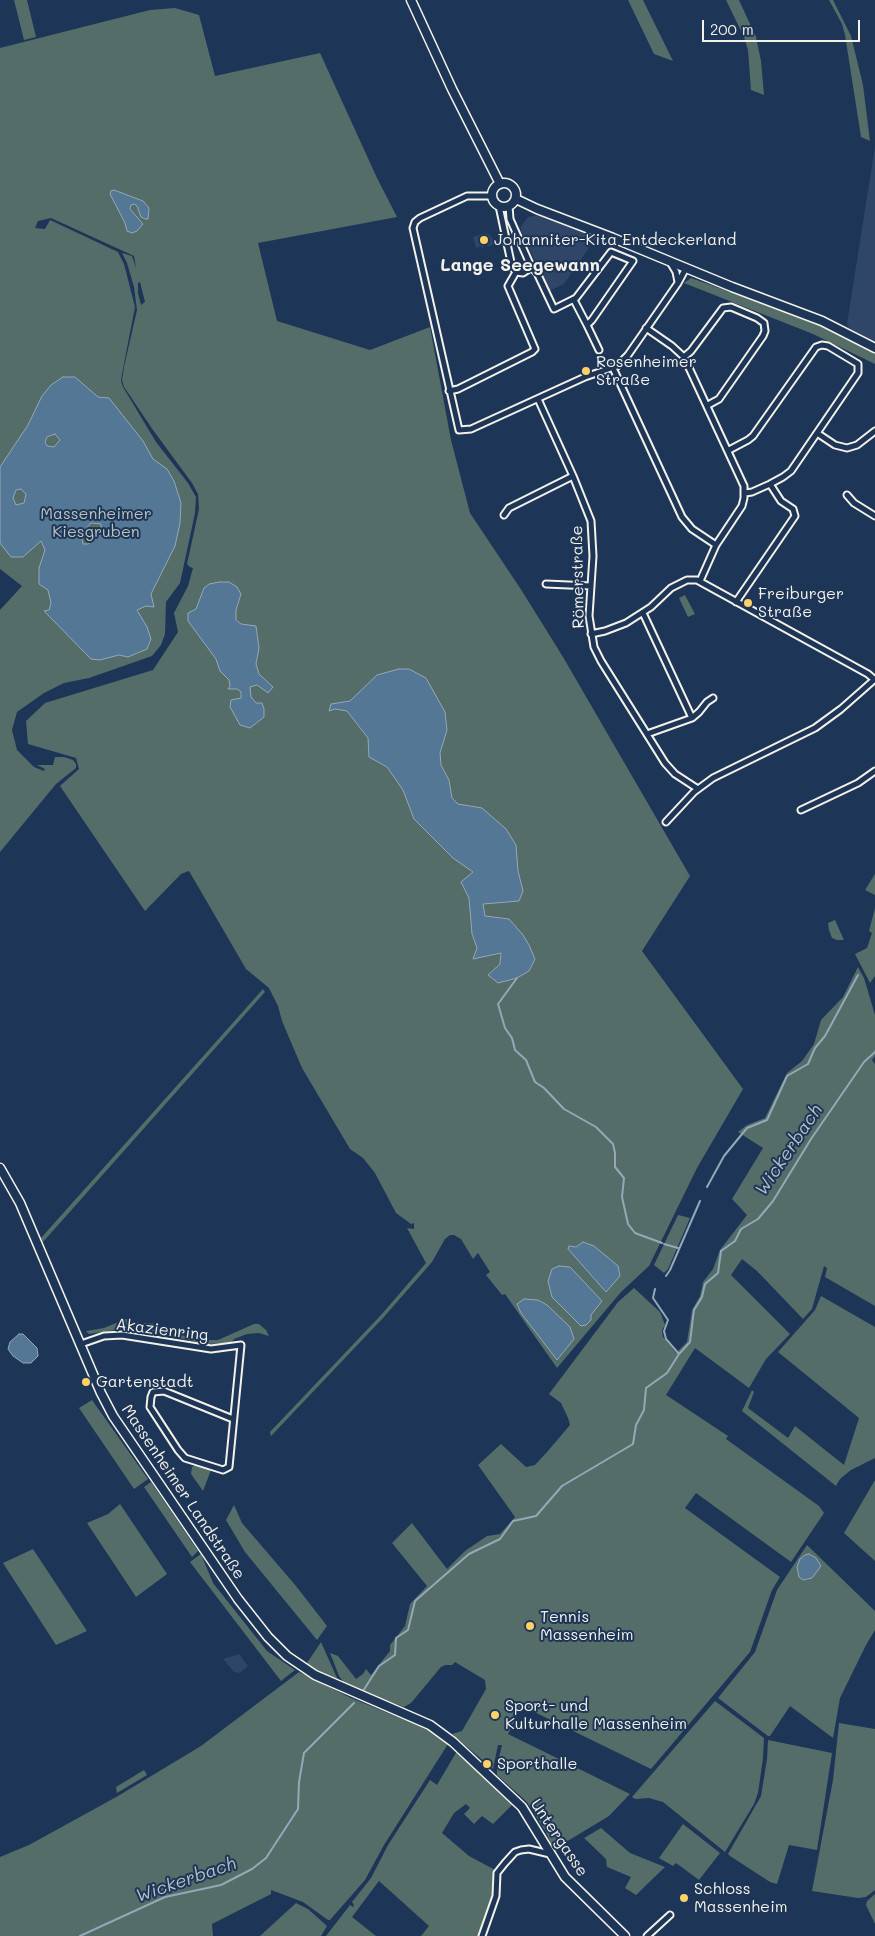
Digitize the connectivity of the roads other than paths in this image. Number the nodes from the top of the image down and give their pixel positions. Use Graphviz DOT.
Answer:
graph roads {
  1 [pos="411,0"];
  2 [pos="500,184"];
  3 [pos="492,196"];
  4 [pos="516,199"];
  5 [pos="499,206"];
  6 [pos="509,206"];
  7 [pos="669,260"];
  8 [pos="530,266"];
  9 [pos="686,268"];
  10 [pos="516,272"];
  11 [pos="678,283"];
  12 [pos="574,300"];
  13 [pos="587,325"];
  14 [pos="646,328"];
  15 [pos="875,348"];
  16 [pos="599,350"];
  17 [pos="684,357"];
  18 [pos="613,368"];
  19 [pos="449,391"];
  20 [pos="538,399"];
  21 [pos="708,405"];
  22 [pos="875,432"];
  23 [pos="817,433"];
  24 [pos="728,450"];
  25 [pos="573,476"];
  26 [pos="770,484"];
  27 [pos="745,493"];
  28 [pos="847,495"];
  29 [pos="504,515"];
  30 [pos="875,516"];
  31 [pos="716,545"];
  32 [pos="700,581"];
  33 [pos="546,584"];
  34 [pos="591,586"];
  35 [pos="736,602"];
  36 [pos="643,613"];
  37 [pos="591,634"];
  38 [pos="875,679"];
  39 [pos="713,698"];
  40 [pos="692,718"];
  41 [pos="647,734"];
  42 [pos="875,772"];
  43 [pos="698,789"];
  44 [pos="801,810"];
  45 [pos="666,822"];
  46 [pos="0,1168"];
  47 [pos="80,1344"];
  48 [pos="233,1419"];
  49 [pos="394,1709"];
  50 [pos="550,1854"];
  51 [pos="670,1915"];
  52 [pos="482,1936"];
  53 [pos="625,1936"];
  54 [pos="647,1936"];
  1 -- 2 [label="street"];
  2 -- 3 [label="street"];
  2 -- 4 [label="street"];
  3 -- 5 [label="street"];
  3 -- 19 [label="street"];
  4 -- 6 [label="street"];
  4 -- 7 [label="street"];
  5 -- 6 [label="street"];
  5 -- 10 [label="street"];
  6 -- 8 [label="street"];
  7 -- 9 [label="street"];
  7 -- 11 [label="street"];
  8 -- 10 [label="street"];
  8 -- 12 [label="street"];
  9 -- 11 [label="street"];
  9 -- 15 [label="street"];
  10 -- 19 [label="street"];
  11 -- 14 [label="street"];
  12 -- 13 [label="street"];
  12 -- 13 [label="street"];
  13 -- 16 [label="street"];
  14 -- 17 [label="street"];
  14 -- 18 [label="street"];
  17 -- 21 [label="street"];
  17 -- 21 [label="street"];
  18 -- 20 [label="street"];
  18 -- 31 [label="street"];
  19 -- 20 [label="street"];
  20 -- 25 [label="street, Römerstraße"];
  21 -- 24 [label="street"];
  22 -- 23 [label="street"];
  23 -- 24 [label="street"];
  23 -- 26 [label="street"];
  24 -- 27 [label="street"];
  25 -- 29 [label="street"];
  25 -- 34 [label="street, Römerstraße"];
  26 -- 27 [label="street"];
  26 -- 35 [label="street"];
  27 -- 31 [label="street"];
  28 -- 30 [label="street"];
  31 -- 32 [label="street"];
  32 -- 35 [label="street"];
  32 -- 36 [label="street"];
  33 -- 34 [label="street"];
  34 -- 37 [label="street, Römerstraße"];
  35 -- 38 [label="street"];
  36 -- 37 [label="street"];
  36 -- 40 [label="street"];
  37 -- 41 [label="street, Römerstraße"];
  38 -- 43 [label="street"];
  39 -- 40 [label="street"];
  40 -- 41 [label="street"];
  41 -- 43 [label="street, Römerstraße"];
  42 -- 44 [label="street"];
  43 -- 45 [label="street"];
  46 -- 47 [label="street, Massenheimer Landstraße"];
  47 -- 48 [label="street, Akazienring"];
  47 -- 49 [label="street, Massenheimer Landstraße"];
  48 -- 48 [label="street"];
  49 -- 50 [label="street, Untergasse"];
  50 -- 52 [label="street"];
  50 -- 53 [label="street, Untergasse"];
  51 -- 54 [label="street"];
}
